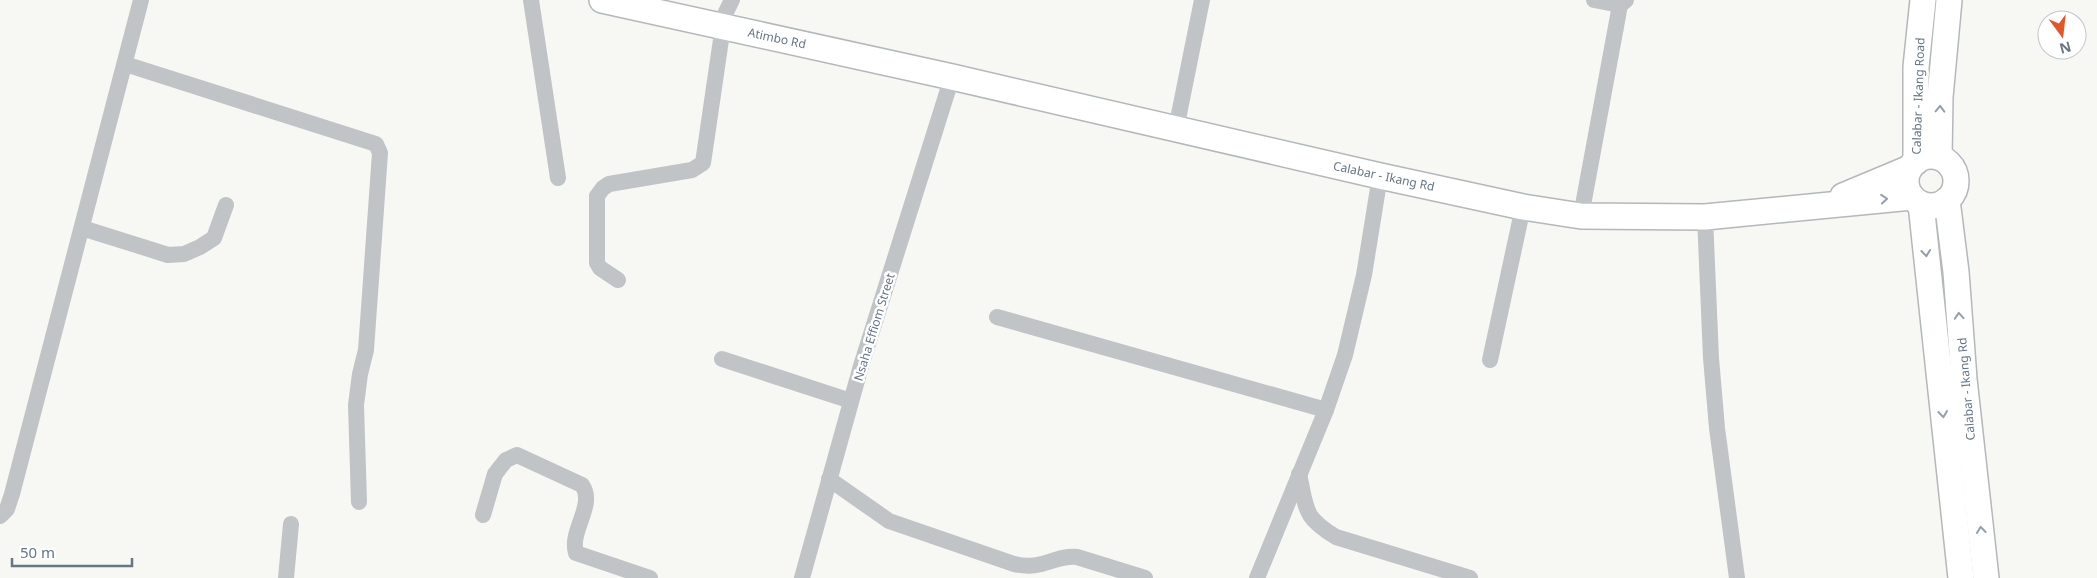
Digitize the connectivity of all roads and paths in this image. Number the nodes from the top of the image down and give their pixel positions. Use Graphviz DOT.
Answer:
graph roads {
  1 [pos="141,0"];
  2 [pos="530,0"];
  3 [pos="602,0"];
  4 [pos="732,0"];
  5 [pos="1202,0"];
  6 [pos="1594,0"];
  7 [pos="1922,0"];
  8 [pos="1948,0"];
  9 [pos="1623,2"];
  10 [pos="721,26"];
  11 [pos="125,64"];
  12 [pos="952,77"];
  13 [pos="1176,129"];
  14 [pos="1921,162"];
  15 [pos="1380,176"];
  16 [pos="558,178"];
  17 [pos="1947,200"];
  18 [pos="1916,201"];
  19 [pos="1822,204"];
  20 [pos="226,205"];
  21 [pos="1523,207"];
  22 [pos="1581,216"];
  23 [pos="1705,217"];
  24 [pos="82,228"];
  25 [pos="618,280"];
  26 [pos="997,317"];
  27 [pos="722,359"];
  28 [pos="1490,360"];
  29 [pos="852,401"];
  30 [pos="1326,410"];
  31 [pos="1299,474"];
  32 [pos="829,479"];
  33 [pos="359,502"];
  34 [pos="483,515"];
  35 [pos="0,516"];
  36 [pos="291,524"];
  37 [pos="286,578"];
  38 [pos="650,578"];
  39 [pos="802,578"];
  40 [pos="1145,578"];
  41 [pos="1257,578"];
  42 [pos="1470,578"];
  43 [pos="1737,578"];
  44 [pos="1961,578"];
  45 [pos="1986,578"];
  1 -- 11 [label="street"];
  2 -- 16 [label="street"];
  3 -- 10 [label="main road, Atimbo Rd"];
  4 -- 10 [label="street"];
  5 -- 13 [label="street"];
  6 -- 9 [label="street"];
  7 -- 14 [label="main road, Calabar - Ikang Road"];
  14 -- 8 [label="main road, Calabar - Ikang Road, one-way"];
  9 -- 22 [label="street"];
  10 -- 12 [label="main road, Atimbo Rd"];
  10 -- 25 [label="street"];
  11 -- 24 [label="street"];
  11 -- 33 [label="street"];
  12 -- 13 [label="main road, Calabar - Ikang Rd"];
  12 -- 29 [label="street, Nsaha Effiom Street"];
  13 -- 15 [label="main road, Calabar - Ikang Rd"];
  14 -- 17 [label="main road"];
  14 -- 18 [label="main road"];
  14 -- 19 [label="main road, Calabar - Ikang Rd"];
  15 -- 21 [label="main road, Calabar - Ikang Rd"];
  15 -- 30 [label="street"];
  17 -- 18 [label="main road"];
  45 -- 17 [label="main road, Calabar - Ikang Rd, one-way"];
  19 -- 18 [label="main road, Calabar - Ikang Rd, one-way"];
  18 -- 44 [label="main road, Calabar - Ikang Rd, one-way"];
  19 -- 23 [label="main road, Calabar - Ikang Rd"];
  20 -- 24 [label="street"];
  21 -- 22 [label="main road, Calabar - Ikang Rd"];
  21 -- 28 [label="street"];
  22 -- 23 [label="main road, Calabar - Ikang Rd"];
  23 -- 43 [label="street"];
  24 -- 35 [label="street"];
  26 -- 30 [label="street"];
  27 -- 29 [label="street"];
  29 -- 32 [label="street, Nsaha Effiom Street"];
  30 -- 31 [label="street"];
  31 -- 41 [label="street"];
  31 -- 42 [label="street"];
  32 -- 39 [label="street, Nsaha Effiom Street"];
  32 -- 40 [label="street"];
  34 -- 38 [label="street"];
  36 -- 37 [label="street"];
}
